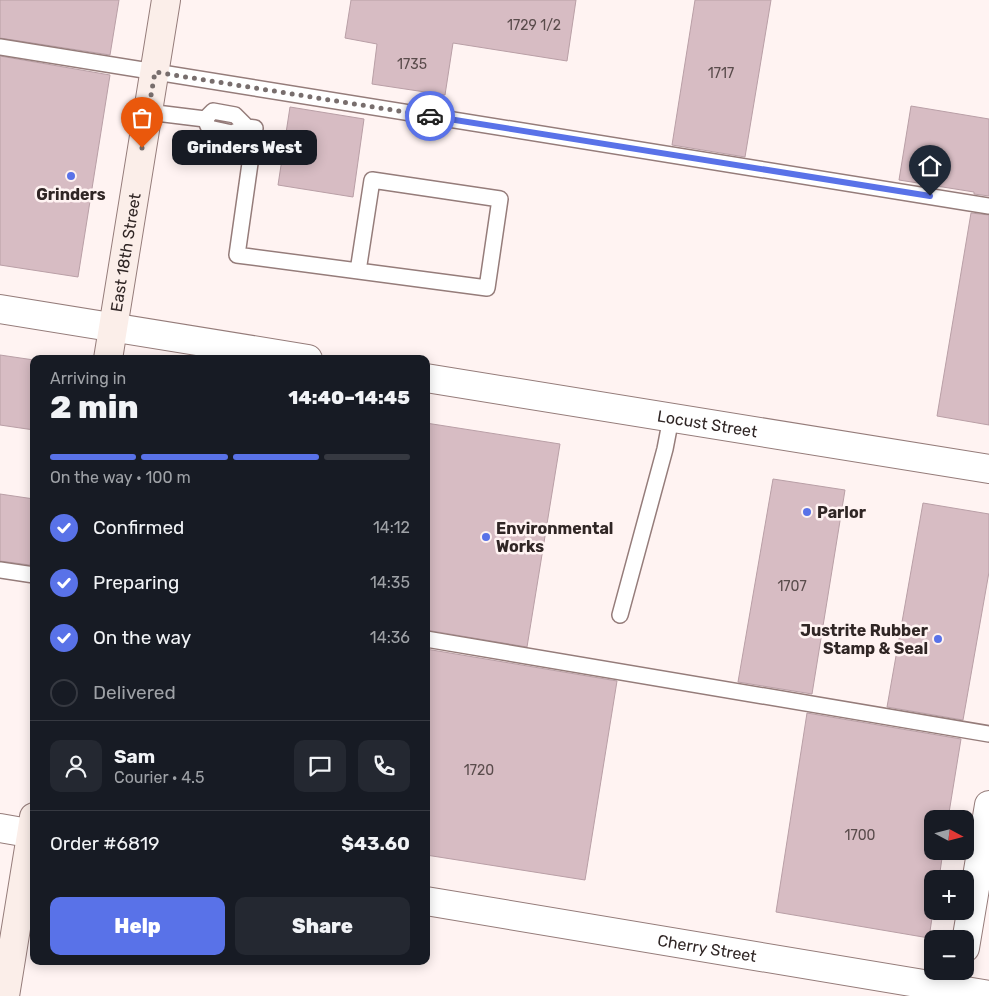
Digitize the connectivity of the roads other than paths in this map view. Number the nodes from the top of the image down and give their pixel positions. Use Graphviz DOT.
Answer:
graph roads {
  1 [pos="166,0"];
  2 [pos="0,47"];
  3 [pos="155,72"];
  4 [pos="148,112"];
  5 [pos="989,206"];
  6 [pos="358,271"];
  7 [pos="0,309"];
  8 [pos="113,327"];
  9 [pos="109,355"];
  10 [pos="284,355"];
  11 [pos="430,379"];
  12 [pos="671,418"];
  13 [pos="989,469"];
  14 [pos="0,570"];
  15 [pos="30,574"];
  16 [pos="620,615"];
  17 [pos="430,640"];
  18 [pos="989,734"];
  19 [pos="989,805"];
  20 [pos="0,828"];
  21 [pos="30,828"];
  22 [pos="30,846"];
  23 [pos="430,902"];
  24 [pos="968,930"];
  25 [pos="958,986"];
  26 [pos="989,995"];
  27 [pos="5,996"];
  1 -- 3 [label="main road, East 18th Street"];
  2 -- 3 [label="lane"];
  3 -- 4 [label="main road, East 18th Street"];
  3 -- 5 [label="lane"];
  4 -- 6 [label="lane"];
  4 -- 8 [label="main road, East 18th Street"];
  6 -- 6 [label="lane"];
  7 -- 8 [label="street"];
  8 -- 9 [label="main road, East 18th Street"];
  8 -- 10 [label="street"];
  11 -- 12 [label="street, Locust Street"];
  12 -- 13 [label="street, Locust Street"];
  12 -- 16 [label="lane"];
  14 -- 15 [label="lane"];
  17 -- 18 [label="lane"];
  19 -- 24 [label="street"];
  20 -- 21 [label="street"];
  22 -- 27 [label="main road"];
  23 -- 25 [label="street, Cherry Street"];
  25 -- 26 [label="street, Cherry Street"];
}
